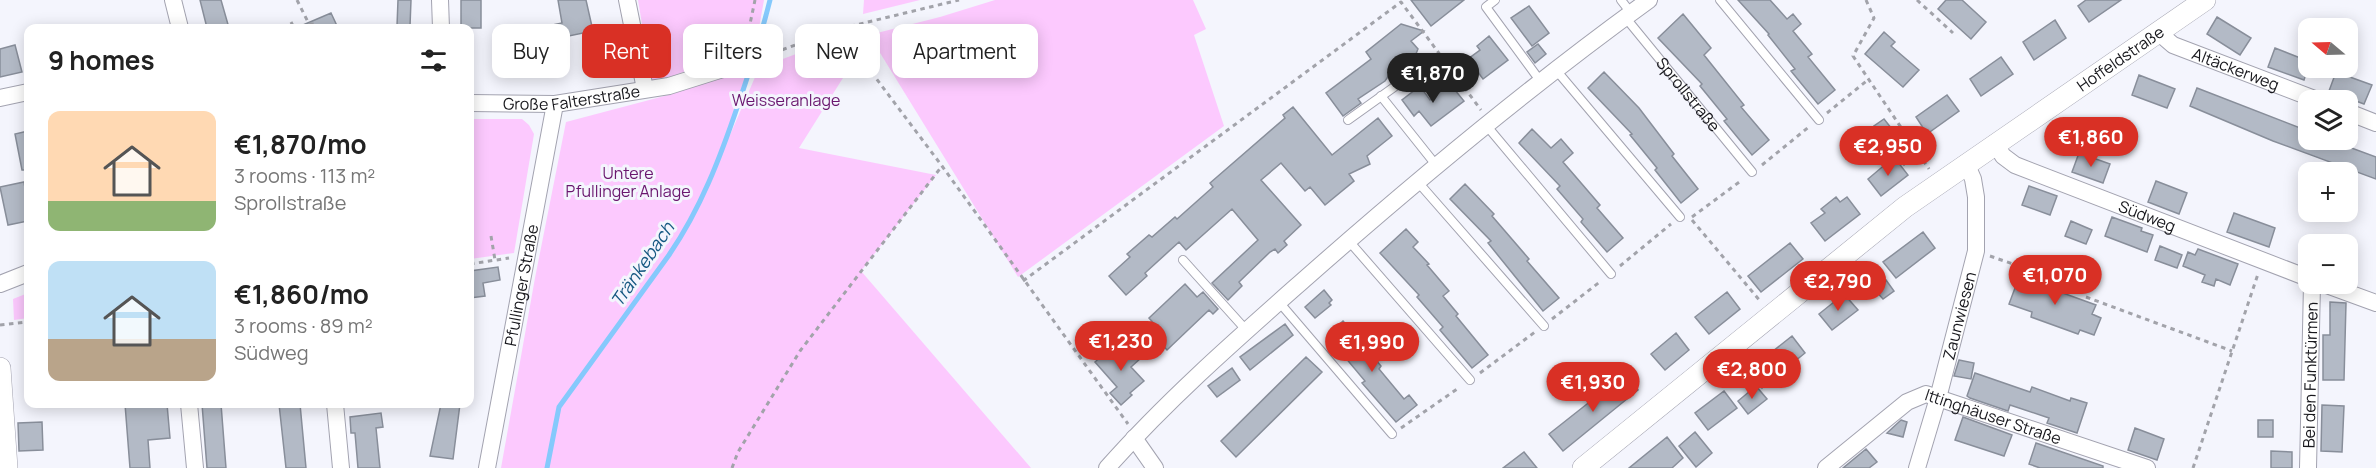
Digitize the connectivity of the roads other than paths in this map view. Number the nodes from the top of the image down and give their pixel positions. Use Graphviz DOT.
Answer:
graph roads {
  1 [pos="173,0"];
  2 [pos="440,0"];
  3 [pos="627,0"];
  4 [pos="1495,0"];
  5 [pos="1649,0"];
  6 [pos="1720,0"];
  7 [pos="2205,0"];
  8 [pos="1625,10"];
  9 [pos="179,24"];
  10 [pos="441,24"];
  11 [pos="2158,32"];
  12 [pos="1556,70"];
  13 [pos="694,78"];
  14 [pos="1404,80"];
  15 [pos="1541,82"];
  16 [pos="645,89"];
  17 [pos="24,93"];
  18 [pos="2298,93"];
  19 [pos="1381,96"];
  20 [pos="0,98"];
  21 [pos="474,103"];
  22 [pos="555,104"];
  23 [pos="2358,116"];
  24 [pos="1348,120"];
  25 [pos="1818,120"];
  26 [pos="2376,123"];
  27 [pos="1485,125"];
  28 [pos="1995,143"];
  29 [pos="1966,163"];
  30 [pos="1436,165"];
  31 [pos="1752,172"];
  32 [pos="1416,181"];
  33 [pos="1680,217"];
  34 [pos="1348,240"];
  35 [pos="1183,260"];
  36 [pos="1611,274"];
  37 [pos="2298,274"];
  38 [pos="24,275"];
  39 [pos="0,284"];
  40 [pos="2312,294"];
  41 [pos="2351,294"];
  42 [pos="1279,302"];
  43 [pos="2376,303"];
  44 [pos="1544,326"];
  45 [pos="1247,331"];
  46 [pos="0,368"];
  47 [pos="1470,380"];
  48 [pos="1938,398"];
  49 [pos="189,408"];
  50 [pos="335,408"];
  51 [pos="1392,434"];
  52 [pos="1135,436"];
  53 [pos="1827,467"];
  54 [pos="7,468"];
  55 [pos="195,468"];
  56 [pos="341,468"];
  57 [pos="487,468"];
  58 [pos="1107,468"];
  59 [pos="1155,468"];
  60 [pos="1583,468"];
  61 [pos="1917,468"];
  62 [pos="2147,468"];
  63 [pos="2308,468"];
  1 -- 9 [label="street"];
  2 -- 10 [label="street"];
  3 -- 16 [label="street"];
  4 -- 15 [label="lane"];
  5 -- 8 [label="street"];
  6 -- 25 [label="lane"];
  7 -- 11 [label="street, Hoffeldstraße"];
  8 -- 12 [label="street"];
  8 -- 31 [label="lane, Sprollstraße"];
  11 -- 18 [label="street, Altäckerweg"];
  11 -- 28 [label="street, Hoffeldstraße"];
  12 -- 15 [label="street"];
  12 -- 33 [label="lane"];
  13 -- 16 [label="street, Große Falterstraße"];
  14 -- 19 [label="lane"];
  15 -- 27 [label="street"];
  16 -- 22 [label="street, Große Falterstraße"];
  17 -- 20 [label="street"];
  19 -- 24 [label="lane"];
  19 -- 30 [label="lane"];
  21 -- 22 [label="street, Große Falterstraße"];
  22 -- 57 [label="street, Pfullinger Straße"];
  23 -- 26 [label="street"];
  27 -- 30 [label="street"];
  27 -- 36 [label="lane"];
  28 -- 29 [label="street, Hoffeldstraße"];
  28 -- 37 [label="street, Südweg"];
  29 -- 48 [label="street, Zaunwiesen"];
  29 -- 60 [label="street, Hoffeldstraße"];
  30 -- 32 [label="street"];
  32 -- 34 [label="street"];
  32 -- 44 [label="lane"];
  34 -- 42 [label="street"];
  34 -- 47 [label="lane"];
  35 -- 45 [label="lane"];
  38 -- 39 [label="street"];
  40 -- 63 [label="street, Bei den Funktürmen"];
  41 -- 43 [label="street"];
  42 -- 45 [label="street"];
  42 -- 51 [label="lane"];
  45 -- 52 [label="street"];
  46 -- 54 [label="street"];
  48 -- 53 [label="street, Ittinghäuser Straße"];
  48 -- 61 [label="street, Zaunwiesen"];
  48 -- 62 [label="street, Ittinghäuser Straße"];
  49 -- 55 [label="street"];
  50 -- 56 [label="street"];
  52 -- 58 [label="street"];
  52 -- 59 [label="street"];
}
